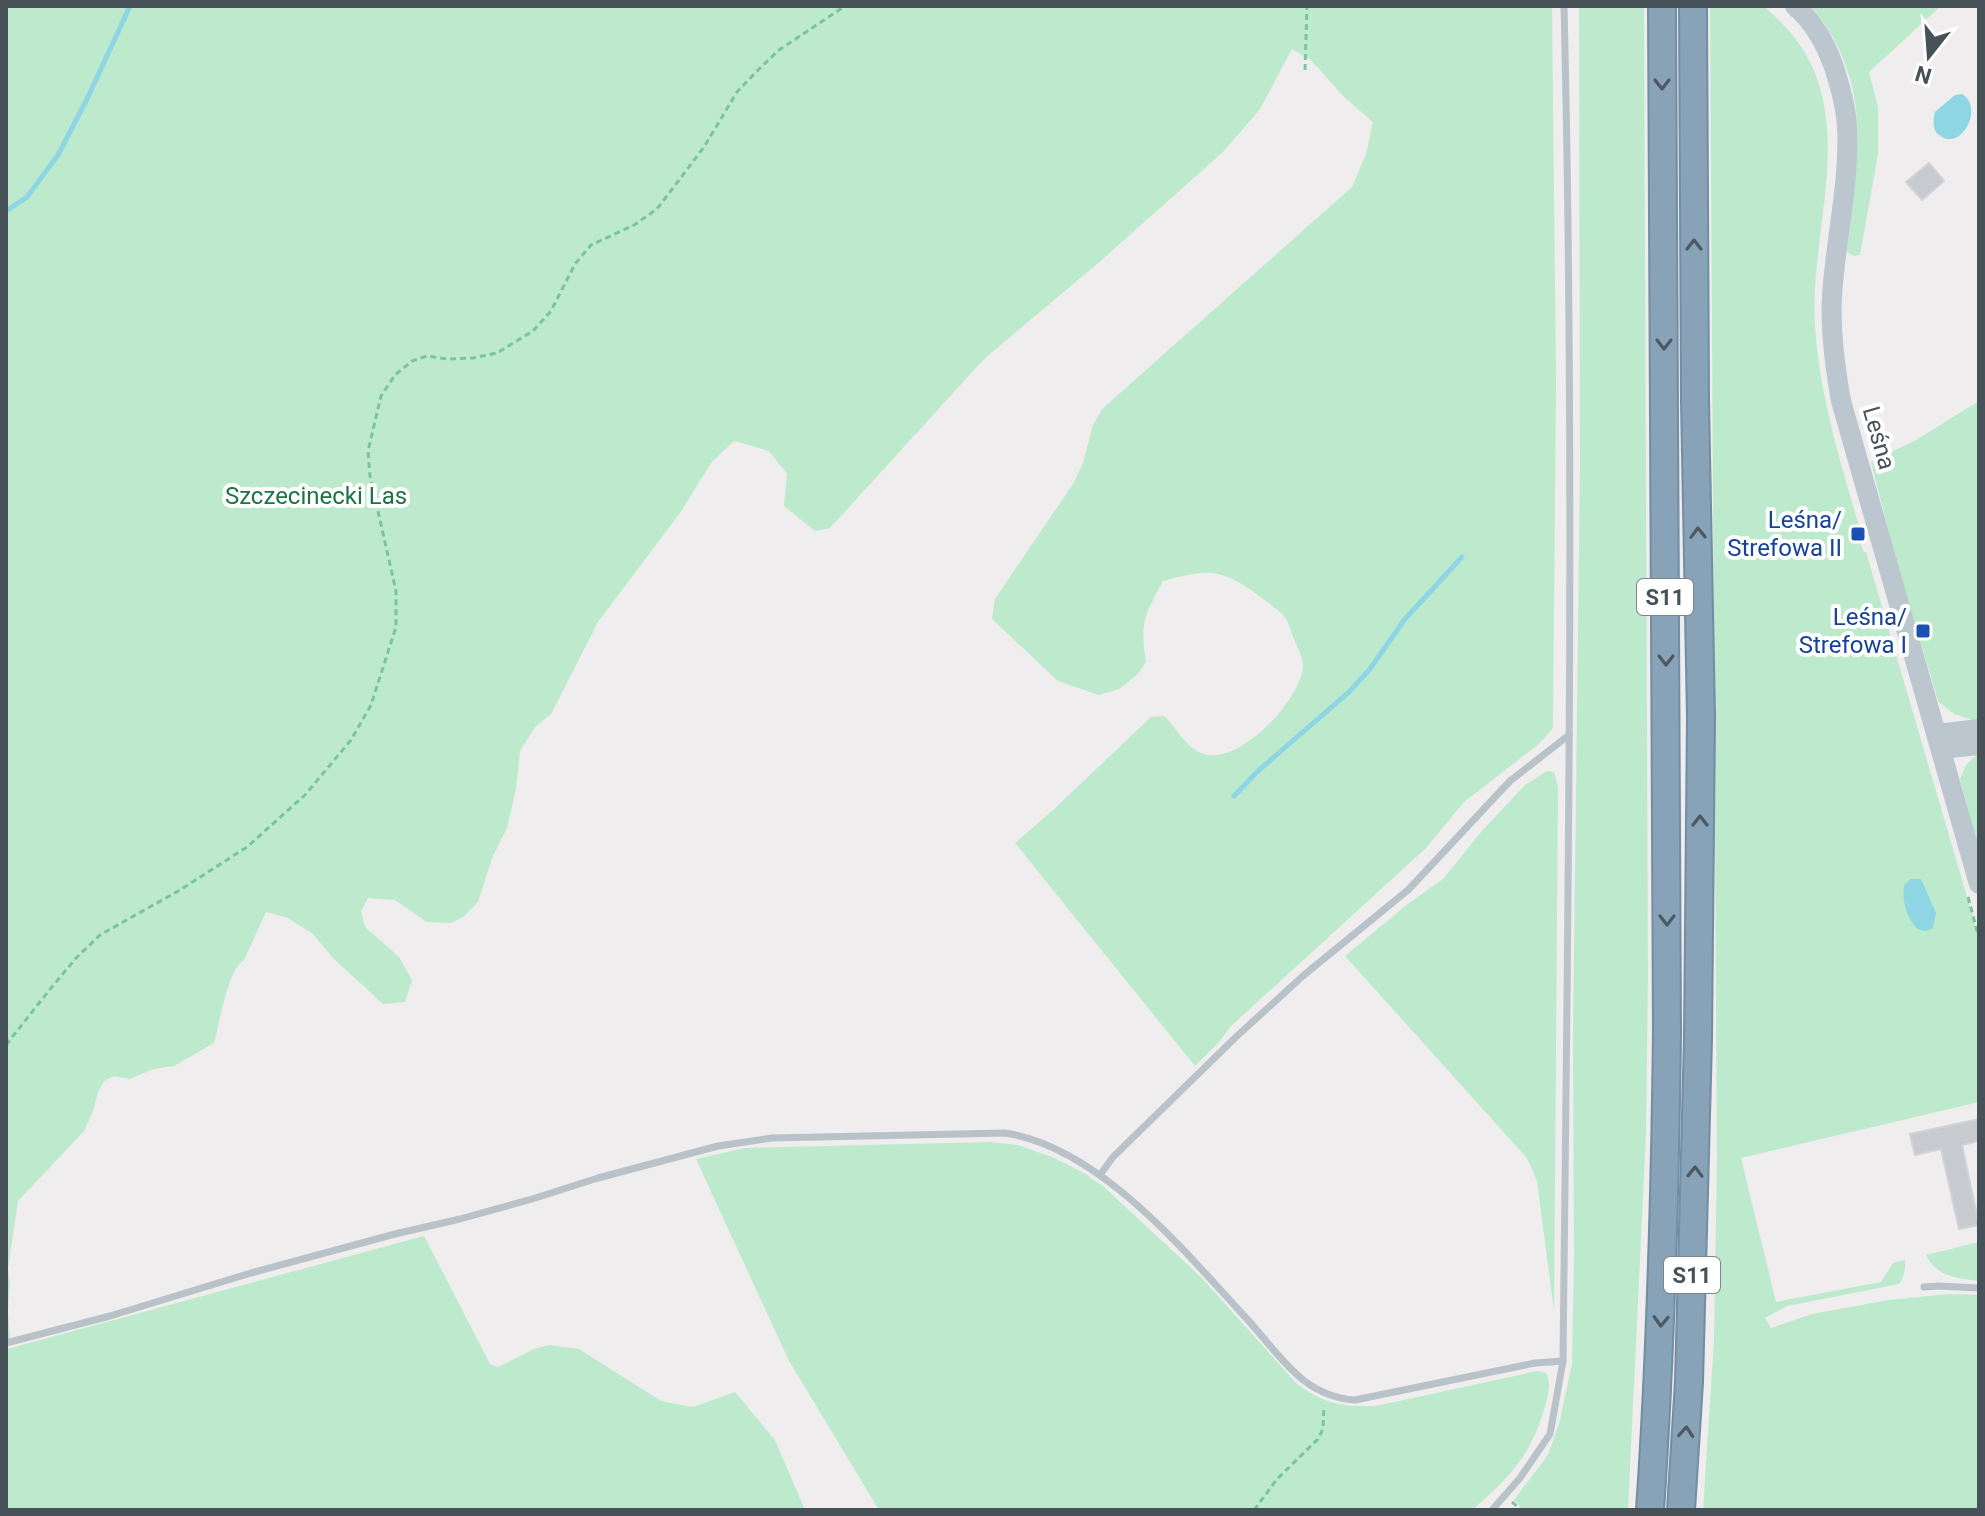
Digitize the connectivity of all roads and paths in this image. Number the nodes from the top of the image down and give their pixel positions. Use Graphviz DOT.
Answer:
graph roads {
  1 [pos="845,6"];
  2 [pos="1307,6"];
  3 [pos="1564,6"];
  4 [pos="1662,6"];
  5 [pos="1693,6"];
  6 [pos="1795,6"];
  7 [pos="1305,70"];
  8 [pos="1979,729"];
  9 [pos="1569,735"];
  10 [pos="1939,742"];
  11 [pos="1979,745"];
  12 [pos="1979,884"];
  13 [pos="6,1045"];
  14 [pos="1100,1175"];
  15 [pos="1924,1287"];
  16 [pos="1979,1288"];
  17 [pos="6,1343"];
  18 [pos="1563,1361"];
  19 [pos="1325,1394"];
  20 [pos="1254,1510"];
  21 [pos="1492,1510"];
  22 [pos="1650,1510"];
  23 [pos="1681,1510"];
  1 -- 13 [label="path"];
  2 -- 7 [label="path"];
  3 -- 9 [label="lane"];
  4 -- 22 [label="highway, S11, one-way"];
  23 -- 5 [label="highway, S11, one-way"];
  6 -- 10 [label="street, Leśna"];
  8 -- 10 [label="street"];
  9 -- 14 [label="lane"];
  9 -- 18 [label="lane"];
  10 -- 11 [label="street"];
  10 -- 12 [label="street, Leśna"];
  14 -- 17 [label="lane"];
  14 -- 19 [label="lane"];
  15 -- 16 [label="lane"];
  18 -- 19 [label="lane"];
  18 -- 21 [label="lane"];
  19 -- 20 [label="path"];
}
